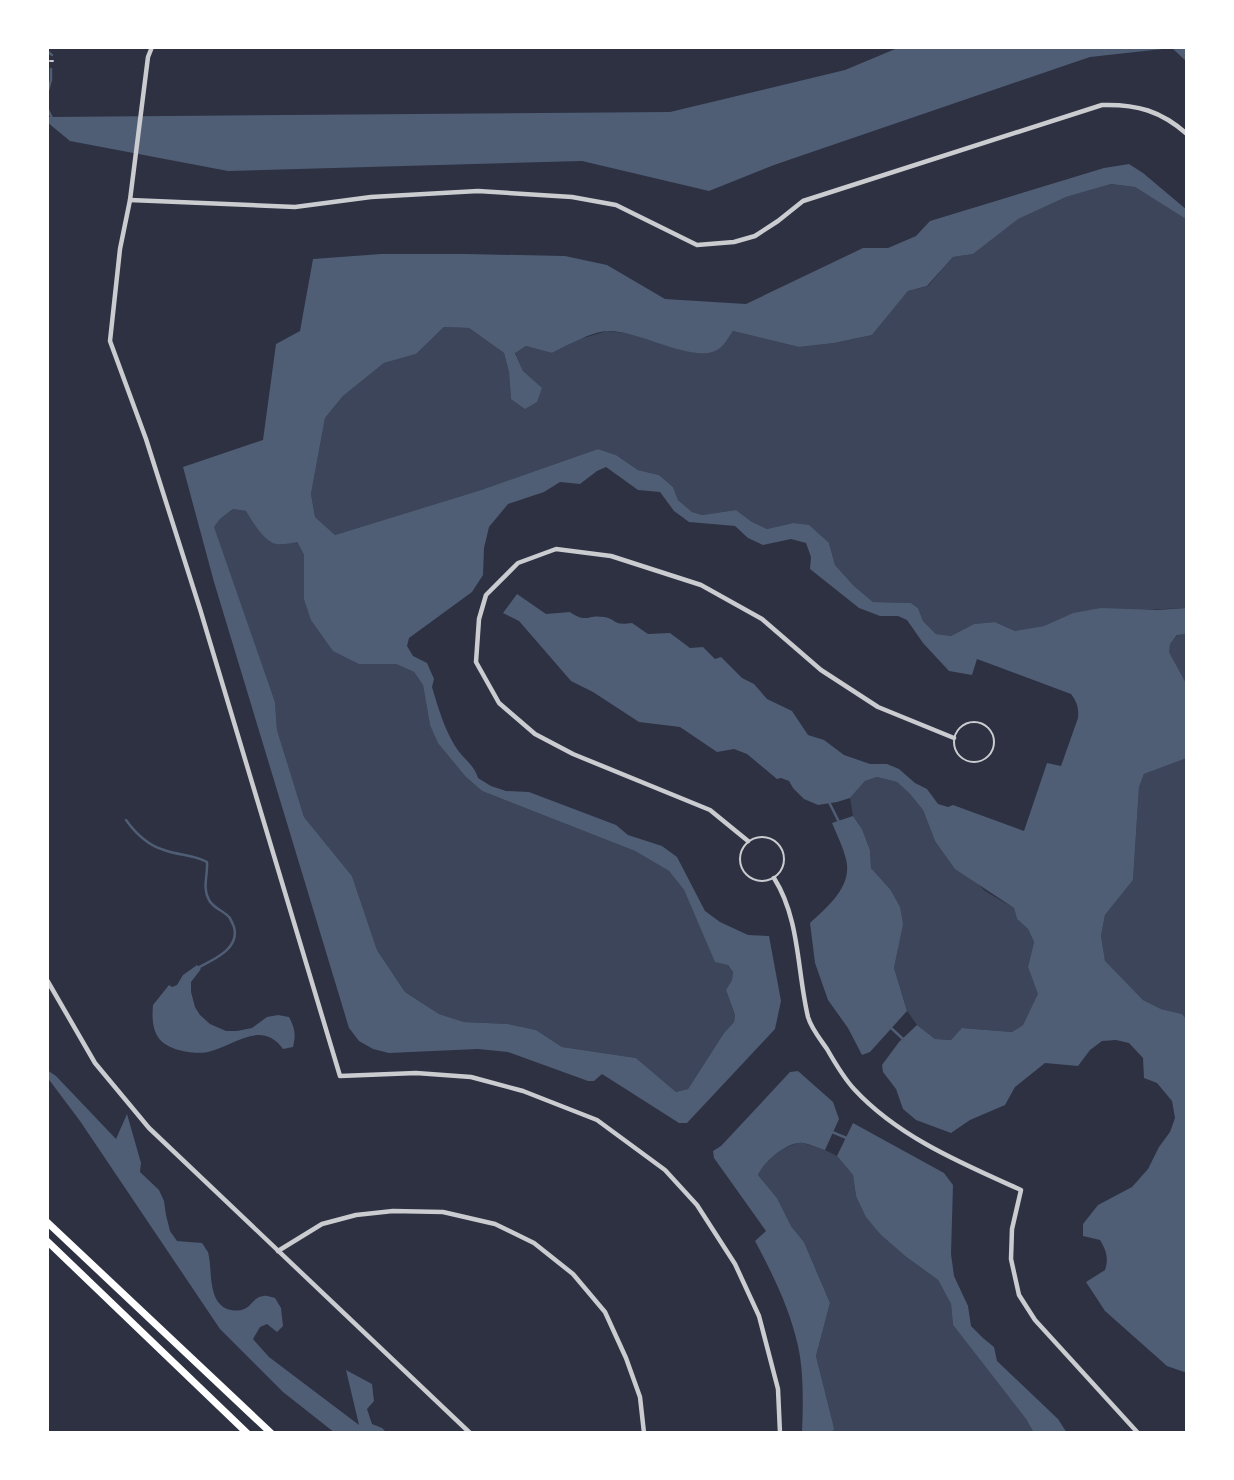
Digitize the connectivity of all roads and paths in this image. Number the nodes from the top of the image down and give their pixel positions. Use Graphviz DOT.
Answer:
graph roads {
  1 [pos="152,47"];
  2 [pos="1187,134"];
  3 [pos="130,200"];
  4 [pos="954,738"];
  5 [pos="748,841"];
  6 [pos="774,878"];
  7 [pos="47,980"];
  8 [pos="47,1222"];
  9 [pos="47,1241"];
  10 [pos="278,1251"];
  11 [pos="247,1433"];
  12 [pos="271,1433"];
  13 [pos="470,1433"];
  14 [pos="644,1433"];
  15 [pos="780,1433"];
  16 [pos="1138,1433"];
  1 -- 3 [label="street"];
  2 -- 3 [label="street"];
  3 -- 15 [label="street"];
  4 -- 4 [label="lane"];
  4 -- 5 [label="street"];
  5 -- 6 [label="lane"];
  5 -- 6 [label="lane"];
  6 -- 16 [label="street"];
  7 -- 10 [label="street"];
  8 -- 12 [label="highway"];
  9 -- 11 [label="highway"];
  10 -- 13 [label="street"];
  10 -- 14 [label="street"];
}
